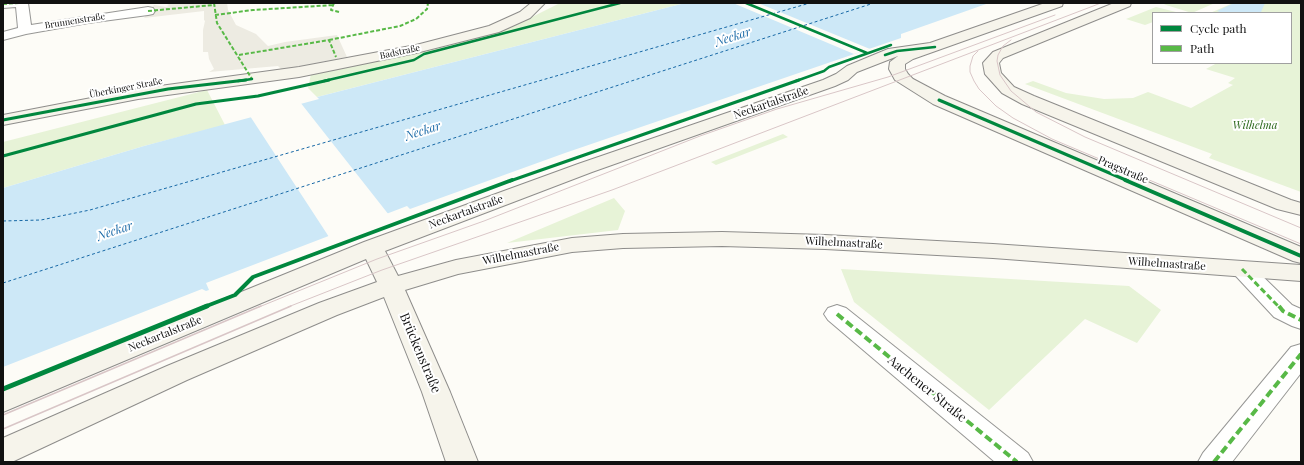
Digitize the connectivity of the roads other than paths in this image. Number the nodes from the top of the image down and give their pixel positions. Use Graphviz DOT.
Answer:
graph roads {
  1 [pos="19,3"];
  2 [pos="22,3"];
  3 [pos="539,3"];
  4 [pos="1057,3"];
  5 [pos="1125,3"];
  6 [pos="3,4"];
  7 [pos="148,11"];
  8 [pos="25,30"];
  9 [pos="3,36"];
  10 [pos="935,47"];
  11 [pos="899,61"];
  12 [pos="252,79"];
  13 [pos="3,120"];
  14 [pos="1295,209"];
  15 [pos="375,253"];
  16 [pos="1301,256"];
  17 [pos="1242,269"];
  18 [pos="1301,274"];
  19 [pos="390,286"];
  20 [pos="837,314"];
  21 [pos="1301,320"];
  22 [pos="1301,354"];
  23 [pos="3,401"];
  24 [pos="3,452"];
  25 [pos="462,462"];
  26 [pos="1017,462"];
  27 [pos="1214,462"];
  1 -- 6 [label="street"];
  2 -- 8 [label="street"];
  3 -- 12 [label="main road, Badstraße"];
  4 -- 10 [label="main road, Neckartalstraße"];
  5 -- 14 [label="main road"];
  7 -- 8 [label="street, Brunnenstraße"];
  8 -- 9 [label="street, Brunnenstraße"];
  10 -- 11 [label="main road, Neckartalstraße"];
  10 -- 15 [label="main road, Neckartalstraße"];
  11 -- 16 [label="main road, Pragstraße"];
  12 -- 13 [label="main road, Überkinger Straße"];
  15 -- 19 [label="main road, Brückenstraße"];
  15 -- 23 [label="main road, Neckartalstraße"];
  17 -- 18 [label="main road, Wilhelmastraße"];
  17 -- 19 [label="main road, Wilhelmastraße"];
  17 -- 21 [label="street"];
  19 -- 24 [label="main road"];
  19 -- 25 [label="main road, Brückenstraße"];
  20 -- 26 [label="street, Aachener Straße"];
  22 -- 27 [label="street"];
}
